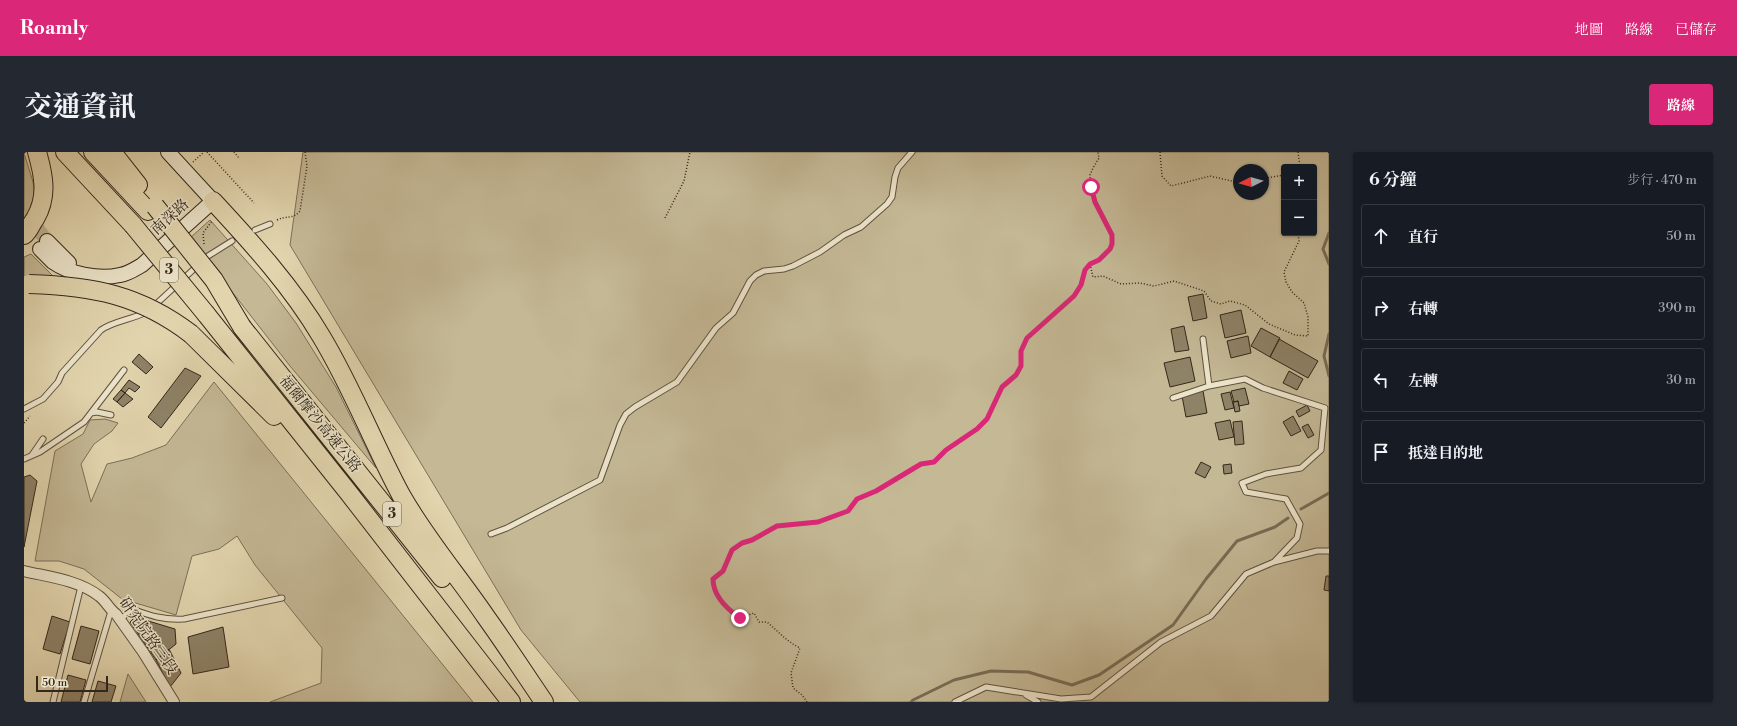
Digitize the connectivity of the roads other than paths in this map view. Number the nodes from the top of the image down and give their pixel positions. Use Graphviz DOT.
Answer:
graph roads {
  1 [pos="37,152"];
  2 [pos="65,152"];
  3 [pos="93,152"];
  4 [pos="112,152"];
  5 [pos="168,152"];
  6 [pos="912,152"];
  7 [pos="213,201"];
  8 [pos="151,209"];
  9 [pos="270,224"];
  10 [pos="255,230"];
  11 [pos="24,235"];
  12 [pos="232,241"];
  13 [pos="43,245"];
  14 [pos="27,284"];
  15 [pos="1203,339"];
  16 [pos="124,370"];
  17 [pos="1209,386"];
  18 [pos="1173,398"];
  19 [pos="24,409"];
  20 [pos="91,413"];
  21 [pos="111,415"];
  22 [pos="43,439"];
  23 [pos="30,457"];
  24 [pos="24,459"];
  25 [pos="348,492"];
  26 [pos="491,534"];
  27 [pos="1329,551"];
  28 [pos="1274,562"];
  29 [pos="24,571"];
  30 [pos="81,586"];
  31 [pos="282,598"];
  32 [pos="111,611"];
  33 [pos="120,620"];
  34 [pos="1022,693"];
  35 [pos="53,702"];
  36 [pos="84,702"];
  37 [pos="174,702"];
  38 [pos="511,702"];
  39 [pos="543,702"];
  40 [pos="955,702"];
  41 [pos="1038,702"];
  1 -- 11 [label="highway"];
  2 -- 25 [label="highway, 福爾摩沙高速公路 / 3, bridge"];
  3 -- 8 [label="highway"];
  4 -- 8 [label="highway"];
  5 -- 7 [label="main road, 南深路"];
  6 -- 26 [label="lane"];
  7 -- 13 [label="main road, 南深路"];
  7 -- 39 [label="highway"];
  8 -- 39 [label="highway, 福爾摩沙高速公路 / 3, bridge"];
  9 -- 10 [label="lane"];
  12 -- 19 [label="lane"];
  14 -- 25 [label="highway, bridge"];
  15 -- 17 [label="lane"];
  16 -- 20 [label="lane"];
  17 -- 18 [label="lane"];
  17 -- 28 [label="lane"];
  20 -- 21 [label="lane"];
  20 -- 23 [label="lane"];
  22 -- 23 [label="lane"];
  23 -- 24 [label="lane"];
  25 -- 38 [label="highway, 福爾摩沙高速公路 / 3"];
  27 -- 28 [label="lane"];
  28 -- 34 [label="lane"];
  29 -- 30 [label="street, 研究院路三段"];
  30 -- 32 [label="street, 研究院路三段"];
  30 -- 35 [label="lane"];
  31 -- 33 [label="lane"];
  32 -- 33 [label="street, 研究院路三段"];
  32 -- 36 [label="lane"];
  33 -- 37 [label="street, 研究院路三段"];
  34 -- 40 [label="lane"];
  34 -- 41 [label="lane"];
}
